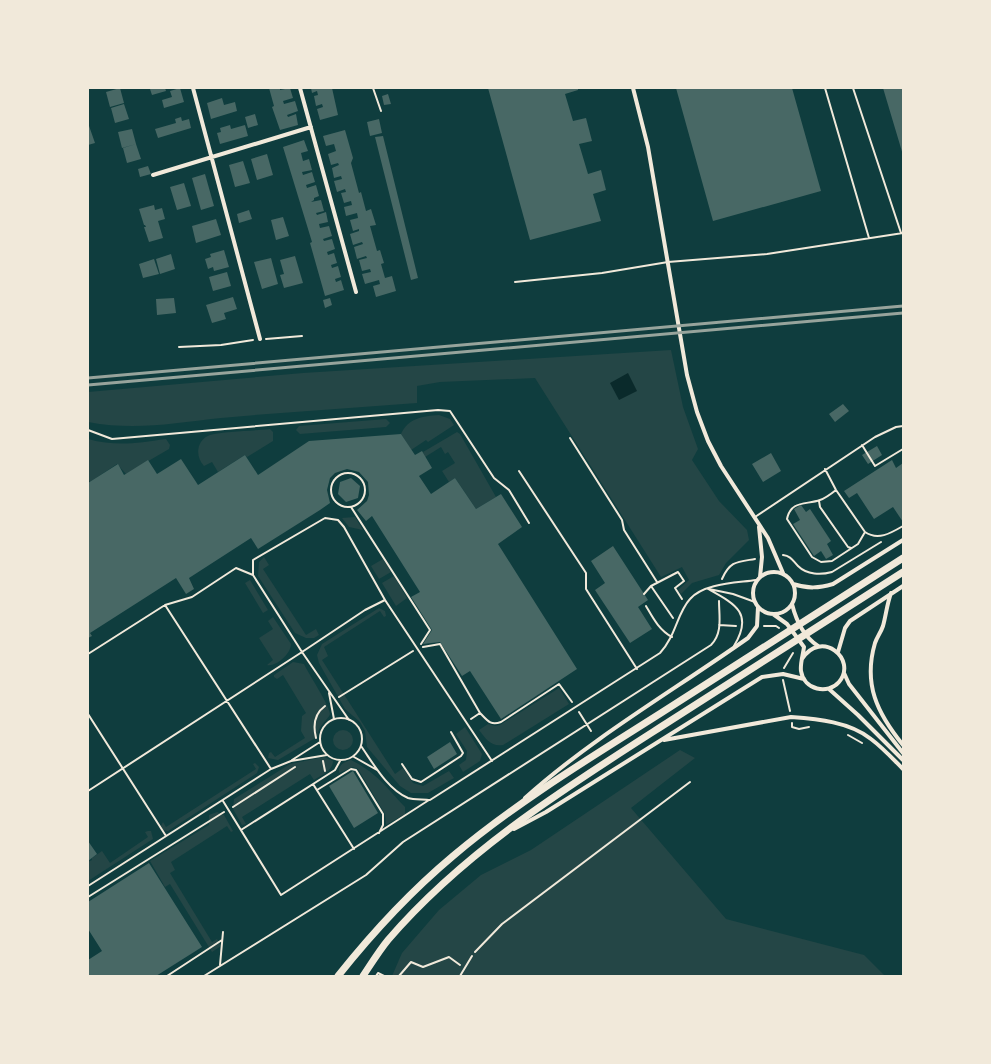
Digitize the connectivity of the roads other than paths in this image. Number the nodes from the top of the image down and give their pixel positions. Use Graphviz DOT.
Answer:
graph roads {
  1 [pos="193,88"];
  2 [pos="300,88"];
  3 [pos="373,88"];
  4 [pos="633,88"];
  5 [pos="825,88"];
  6 [pos="853,88"];
  7 [pos="382,110"];
  8 [pos="311,128"];
  9 [pos="210,157"];
  10 [pos="154,175"];
  11 [pos="902,233"];
  12 [pos="869,238"];
  13 [pos="668,262"];
  14 [pos="515,282"];
  15 [pos="356,292"];
  16 [pos="260,339"];
  17 [pos="903,426"];
  18 [pos="88,430"];
  19 [pos="862,445"];
  20 [pos="903,449"];
  21 [pos="825,469"];
  22 [pos="519,471"];
  23 [pos="836,490"];
  24 [pos="819,501"];
  25 [pos="754,518"];
  26 [pos="529,523"];
  27 [pos="758,525"];
  28 [pos="903,526"];
  29 [pos="865,532"];
  30 [pos="903,540"];
  31 [pos="851,549"];
  32 [pos="903,558"];
  33 [pos="903,572"];
  34 [pos="783,573"];
  35 [pos="253,575"];
  36 [pos="758,578"];
  37 [pos="793,584"];
  38 [pos="903,586"];
  39 [pos="708,589"];
  40 [pos="891,593"];
  41 [pos="385,600"];
  42 [pos="755,602"];
  43 [pos="792,604"];
  44 [pos="165,605"];
  45 [pos="646,606"];
  46 [pos="758,607"];
  47 [pos="773,614"];
  48 [pos="672,637"];
  49 [pos="818,646"];
  50 [pos="733,648"];
  51 [pos="302,652"];
  52 [pos="838,652"];
  53 [pos="88,654"];
  54 [pos="802,659"];
  55 [pos="636,669"];
  56 [pos="844,673"];
  57 [pos="804,679"];
  58 [pos="829,689"];
  59 [pos="329,692"];
  60 [pos="226,701"];
  61 [pos="88,714"];
  62 [pos="334,720"];
  63 [pos="349,720"];
  64 [pos="451,732"];
  65 [pos="661,740"];
  66 [pos="319,742"];
  67 [pos="903,745"];
  68 [pos="361,746"];
  69 [pos="903,753"];
  70 [pos="327,755"];
  71 [pos="354,757"];
  72 [pos="903,760"];
  73 [pos="291,761"];
  74 [pos="340,761"];
  75 [pos="492,761"];
  76 [pos="402,764"];
  77 [pos="123,768"];
  78 [pos="271,769"];
  79 [pos="903,769"];
  80 [pos="378,770"];
  81 [pos="313,784"];
  82 [pos="317,790"];
  83 [pos="88,791"];
  84 [pos="430,800"];
  85 [pos="223,801"];
  86 [pos="506,814"];
  87 [pos="241,830"];
  88 [pos="378,834"];
  89 [pos="166,836"];
  90 [pos="499,837"];
  91 [pos="354,849"];
  92 [pos="88,886"];
  93 [pos="472,956"];
  94 [pos="338,976"];
  95 [pos="363,976"];
  96 [pos="460,976"];
  1 -- 9 [label="street"];
  2 -- 8 [label="street"];
  3 -- 7 [label="lane"];
  4 -- 13 [label="street"];
  5 -- 12 [label="lane"];
  6 -- 11 [label="lane"];
  8 -- 9 [label="street"];
  8 -- 15 [label="street"];
  9 -- 10 [label="street"];
  9 -- 16 [label="street"];
  11 -- 12 [label="lane"];
  12 -- 13 [label="lane"];
  13 -- 14 [label="lane"];
  13 -- 25 [label="street"];
  17 -- 19 [label="lane"];
  18 -- 26 [label="lane"];
  19 -- 20 [label="lane"];
  19 -- 21 [label="lane"];
  21 -- 23 [label="lane"];
  21 -- 25 [label="lane"];
  22 -- 55 [label="lane"];
  23 -- 24 [label="lane"];
  23 -- 29 [label="lane"];
  24 -- 31 [label="lane"];
  24 -- 31 [label="lane"];
  25 -- 27 [label="street"];
  27 -- 34 [label="street"];
  27 -- 36 [label="street"];
  28 -- 29 [label="lane"];
  29 -- 31 [label="lane"];
  30 -- 37 [label="street"];
  32 -- 86 [label="main road"];
  33 -- 90 [label="main road"];
  34 -- 36 [label="street"];
  34 -- 37 [label="street"];
  35 -- 41 [label="lane"];
  35 -- 44 [label="lane"];
  35 -- 51 [label="lane"];
  36 -- 39 [label="lane"];
  36 -- 42 [label="street"];
  37 -- 43 [label="street"];
  38 -- 40 [label="street"];
  39 -- 42 [label="lane"];
  39 -- 48 [label="lane"];
  39 -- 50 [label="lane"];
  40 -- 52 [label="street"];
  40 -- 67 [label="street"];
  41 -- 51 [label="lane"];
  41 -- 75 [label="lane"];
  42 -- 46 [label="street"];
  43 -- 47 [label="street"];
  43 -- 49 [label="street"];
  44 -- 53 [label="lane"];
  44 -- 60 [label="lane"];
  45 -- 48 [label="lane"];
  46 -- 47 [label="street"];
  46 -- 50 [label="street"];
  47 -- 54 [label="street"];
  48 -- 55 [label="lane"];
  49 -- 52 [label="street"];
  49 -- 54 [label="street"];
  50 -- 86 [label="street"];
  51 -- 59 [label="lane"];
  51 -- 60 [label="lane"];
  52 -- 56 [label="street"];
  54 -- 57 [label="street"];
  55 -- 75 [label="lane"];
  56 -- 58 [label="street"];
  56 -- 69 [label="street"];
  57 -- 58 [label="street"];
  57 -- 65 [label="street"];
  58 -- 72 [label="street"];
  59 -- 62 [label="lane"];
  59 -- 63 [label="lane"];
  60 -- 77 [label="lane"];
  60 -- 78 [label="lane"];
  61 -- 77 [label="lane"];
  62 -- 63 [label="lane"];
  62 -- 66 [label="lane"];
  63 -- 68 [label="lane"];
  64 -- 76 [label="lane"];
  65 -- 79 [label="street"];
  65 -- 90 [label="street"];
  66 -- 70 [label="lane"];
  66 -- 73 [label="lane"];
  68 -- 71 [label="lane"];
  68 -- 80 [label="lane"];
  70 -- 73 [label="lane"];
  70 -- 74 [label="lane"];
  71 -- 74 [label="lane"];
  71 -- 80 [label="lane"];
  73 -- 78 [label="lane"];
  74 -- 81 [label="lane"];
  75 -- 84 [label="lane"];
  77 -- 83 [label="lane"];
  77 -- 89 [label="lane"];
  78 -- 85 [label="lane"];
  80 -- 84 [label="lane"];
  81 -- 82 [label="lane"];
  81 -- 87 [label="lane"];
  82 -- 88 [label="lane"];
  82 -- 91 [label="lane"];
  84 -- 88 [label="lane"];
  85 -- 87 [label="lane"];
  85 -- 89 [label="lane"];
  86 -- 94 [label="main road"];
  87 -- 91 [label="lane"];
  88 -- 91 [label="lane"];
  89 -- 92 [label="lane"];
  90 -- 95 [label="main road"];
  93 -- 96 [label="lane"];
}
